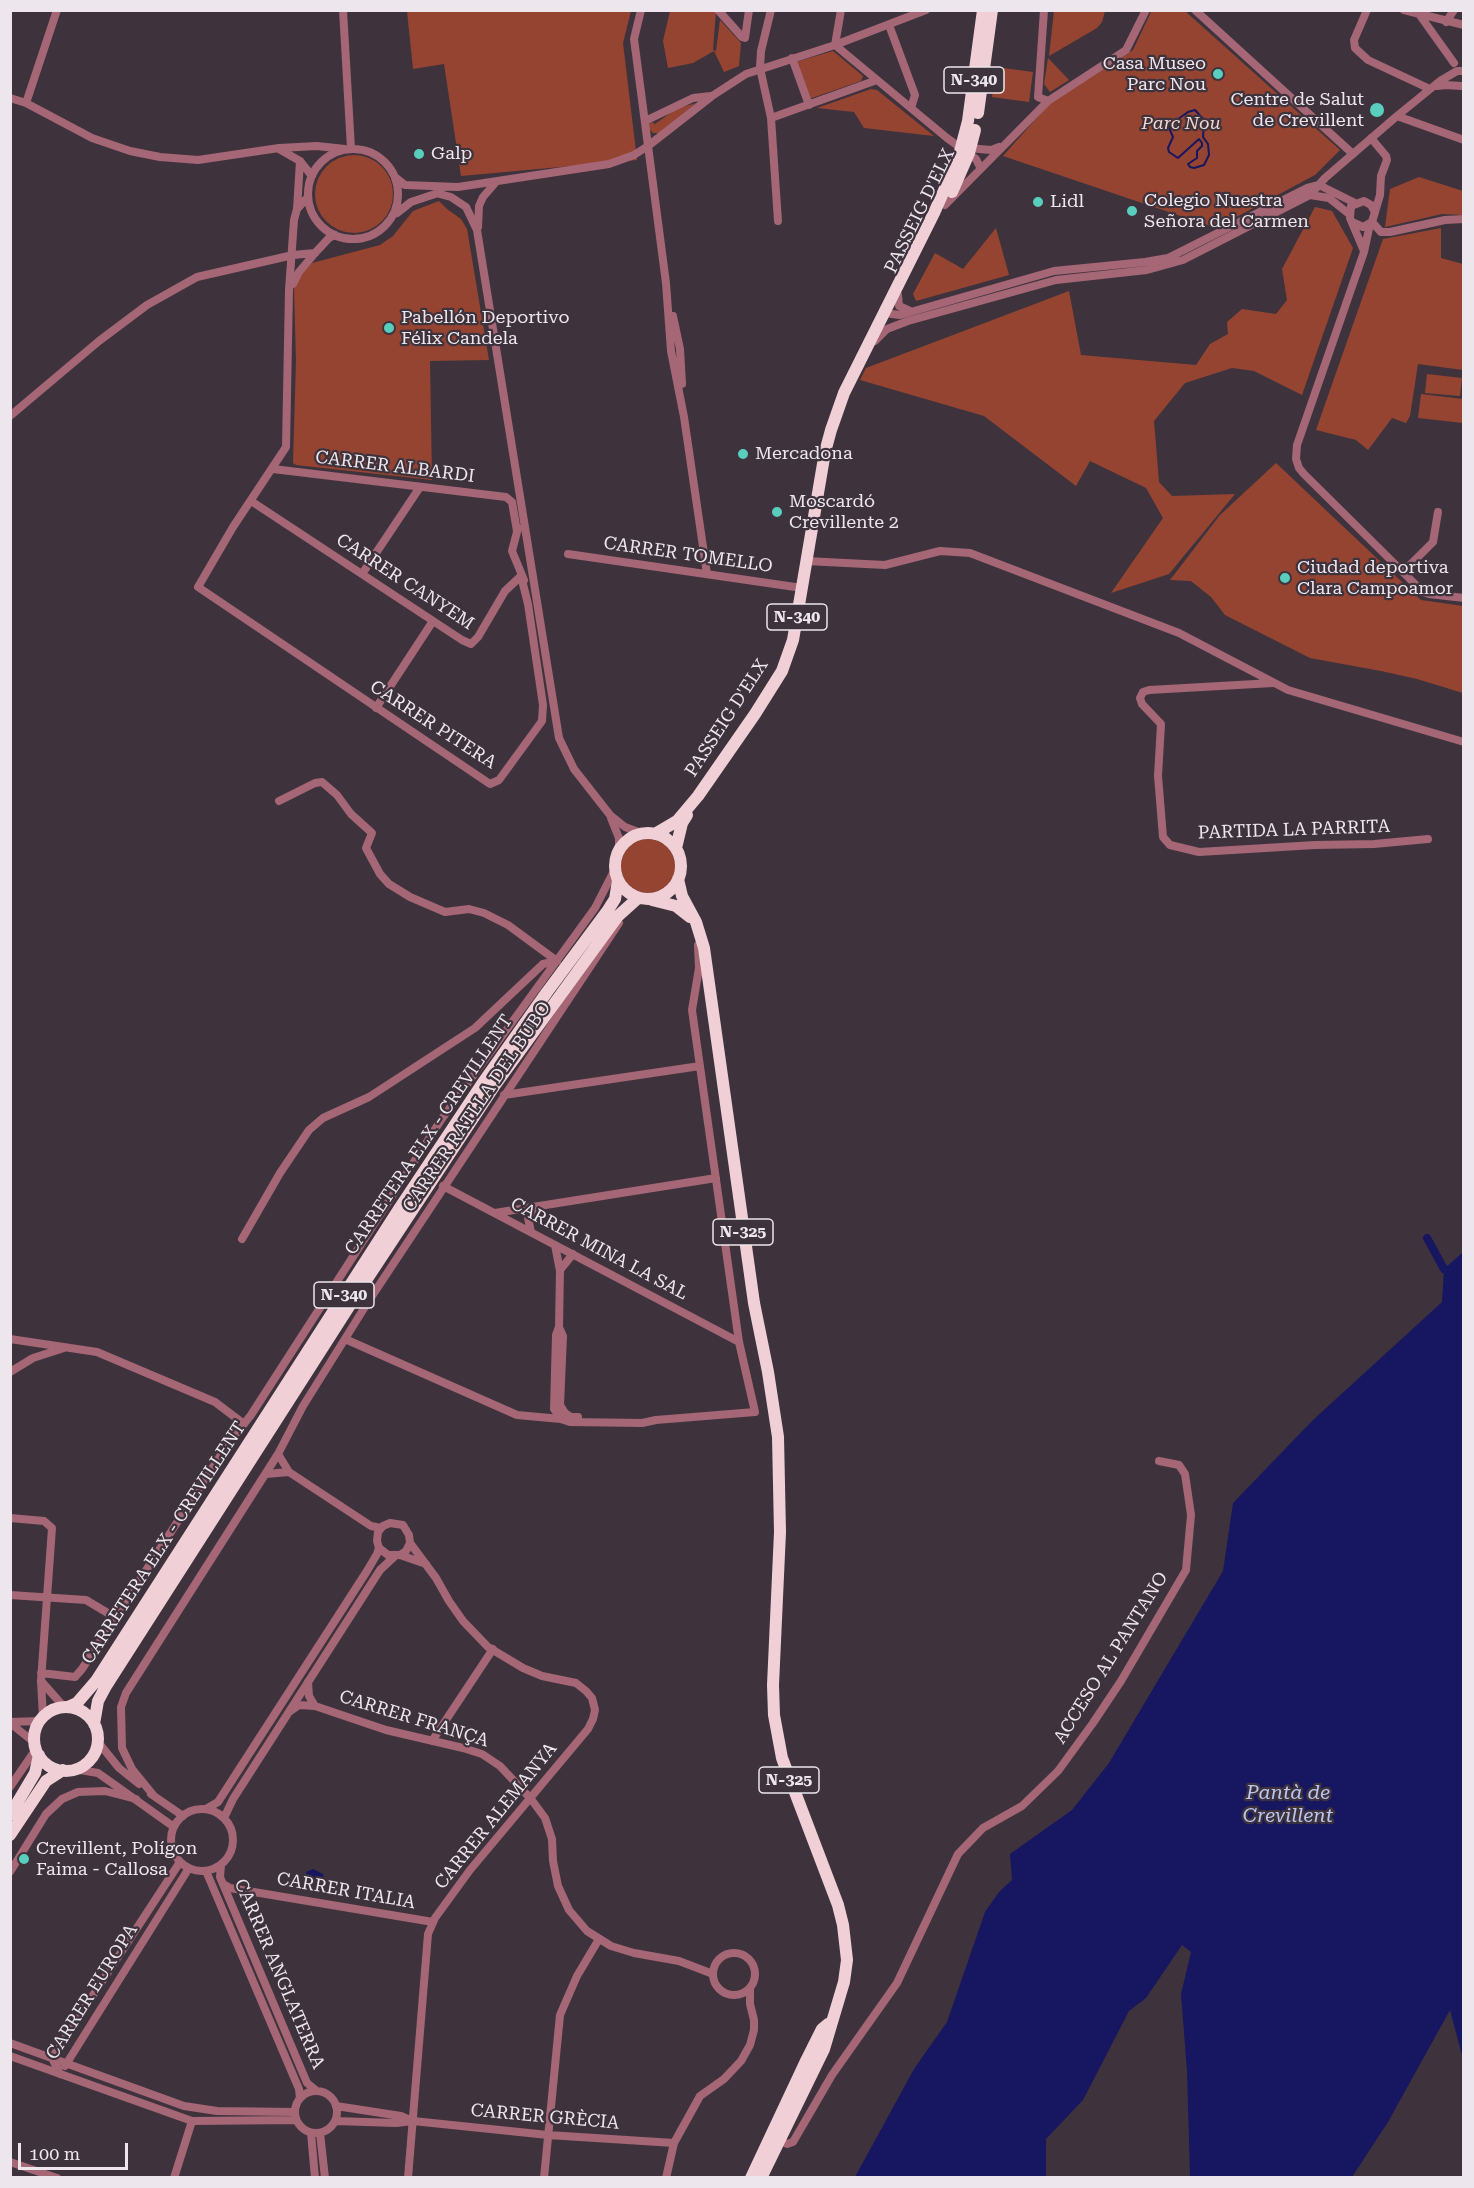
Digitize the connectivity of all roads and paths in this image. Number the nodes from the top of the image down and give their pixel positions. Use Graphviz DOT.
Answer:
graph roads {
  1 [pos="57,10"];
  2 [pos="343,10"];
  3 [pos="641,10"];
  4 [pos="718,10"];
  5 [pos="749,10"];
  6 [pos="771,10"];
  7 [pos="841,10"];
  8 [pos="983,10"];
  9 [pos="992,10"];
  10 [pos="1044,10"];
  11 [pos="1146,10"];
  12 [pos="1195,10"];
  13 [pos="1366,10"];
  14 [pos="1404,10"];
  15 [pos="1454,10"];
  16 [pos="921,12"];
  17 [pos="1419,14"];
  18 [pos="1446,22"];
  19 [pos="889,24"];
  20 [pos="1464,25"];
  21 [pos="835,45"];
  22 [pos="792,58"];
  23 [pos="1454,63"];
  24 [pos="760,68"];
  25 [pos="1463,70"];
  26 [pos="878,80"];
  27 [pos="1462,87"];
  28 [pos="1432,88"];
  29 [pos="712,96"];
  30 [pos="10,98"];
  31 [pos="1048,101"];
  32 [pos="26,103"];
  33 [pos="809,105"];
  34 [pos="911,108"];
  35 [pos="1397,116"];
  36 [pos="771,118"];
  37 [pos="645,121"];
  38 [pos="1371,138"];
  39 [pos="1464,140"];
  40 [pos="1003,145"];
  41 [pos="648,146"];
  42 [pos="279,148"];
  43 [pos="348,149"];
  44 [pos="967,150"];
  45 [pos="1353,154"];
  46 [pos="300,161"];
  47 [pos="980,167"];
  48 [pos="312,176"];
  49 [pos="396,178"];
  50 [pos="496,182"];
  51 [pos="1322,182"];
  52 [pos="477,185"];
  53 [pos="458,187"];
  54 [pos="436,193"];
  55 [pos="1310,195"];
  56 [pos="308,197"];
  57 [pos="483,197"];
  58 [pos="1355,202"];
  59 [pos="945,205"];
  60 [pos="297,209"];
  61 [pos="1375,212"];
  62 [pos="392,218"];
  63 [pos="1350,218"];
  64 [pos="1464,219"];
  65 [pos="778,221"];
  66 [pos="1371,223"];
  67 [pos="477,230"];
  68 [pos="335,235"];
  69 [pos="1364,252"];
  70 [pos="315,253"];
  71 [pos="293,255"];
  72 [pos="290,291"];
  73 [pos="898,295"];
  74 [pos="911,311"];
  75 [pos="886,314"];
  76 [pos="908,321"];
  77 [pos="875,341"];
  78 [pos="837,414"];
  79 [pos="10,416"];
  80 [pos="273,469"];
  81 [pos="420,488"];
  82 [pos="251,501"];
  83 [pos="524,510"];
  84 [pos="1438,512"];
  85 [pos="517,531"];
  86 [pos="568,554"];
  87 [pos="806,561"];
  88 [pos="1401,569"];
  89 [pos="362,574"];
  90 [pos="707,574"];
  91 [pos="521,576"];
  92 [pos="802,588"];
  93 [pos="1464,598"];
  94 [pos="538,599"];
  95 [pos="433,621"];
  96 [pos="1273,683"];
  97 [pos="376,708"];
  98 [pos="1464,742"];
  99 [pos="698,796"];
  100 [pos="279,801"];
  101 [pos="610,815"];
  102 [pos="649,834"];
  103 [pos="1428,839"];
  104 [pos="676,848"];
  105 [pos="619,850"];
  106 [pos="616,875"];
  107 [pos="678,879"];
  108 [pos="644,899"];
  109 [pos="699,933"];
  110 [pos="557,961"];
  111 [pos="700,1066"];
  112 [pos="504,1095"];
  113 [pos="716,1178"];
  114 [pos="443,1186"];
  115 [pos="534,1207"];
  116 [pos="495,1213"];
  117 [pos="531,1232"];
  118 [pos="242,1239"];
  119 [pos="555,1245"];
  120 [pos="573,1254"];
  121 [pos="560,1271"];
  122 [pos="10,1339"];
  123 [pos="345,1339"];
  124 [pos="739,1342"];
  125 [pos="65,1347"];
  126 [pos="10,1372"];
  127 [pos="563,1416"];
  128 [pos="244,1424"];
  129 [pos="278,1454"];
  130 [pos="1159,1461"];
  131 [pos="289,1472"];
  132 [pos="266,1474"];
  133 [pos="10,1518"];
  134 [pos="381,1528"];
  135 [pos="410,1543"];
  136 [pos="379,1548"];
  137 [pos="397,1555"];
  138 [pos="427,1565"];
  139 [pos="10,1595"];
  140 [pos="46,1598"];
  141 [pos="116,1618"];
  142 [pos="492,1649"];
  143 [pos="41,1677"];
  144 [pos="308,1682"];
  145 [pos="315,1706"];
  146 [pos="66,1707"];
  147 [pos="289,1712"];
  148 [pos="42,1719"];
  149 [pos="10,1722"];
  150 [pos="94,1724"];
  151 [pos="432,1741"];
  152 [pos="98,1742"];
  153 [pos="36,1749"];
  154 [pos="69,1770"];
  155 [pos="10,1787"];
  156 [pos="154,1796"];
  157 [pos="136,1799"];
  158 [pos="531,1799"];
  159 [pos="207,1809"];
  160 [pos="10,1815"];
  161 [pos="183,1816"];
  162 [pos="224,1818"];
  163 [pos="174,1827"];
  164 [pos="10,1834"];
  165 [pos="180,1862"];
  166 [pos="221,1865"];
  167 [pos="189,1868"];
  168 [pos="206,1871"];
  169 [pos="10,1872"];
  170 [pos="223,1884"];
  171 [pos="252,1892"];
  172 [pos="234,1911"];
  173 [pos="433,1922"];
  174 [pos="599,1939"];
  175 [pos="713,1974"];
  176 [pos="750,1989"];
  177 [pos="739,1995"];
  178 [pos="750,2004"];
  179 [pos="832,2018"];
  180 [pos="10,2043"];
  181 [pos="10,2056"];
  182 [pos="52,2058"];
  183 [pos="68,2062"];
  184 [pos="60,2074"];
  185 [pos="794,2087"];
  186 [pos="317,2091"];
  187 [pos="300,2098"];
  188 [pos="336,2106"];
  189 [pos="295,2116"];
  190 [pos="192,2121"];
  191 [pos="335,2121"];
  192 [pos="412,2121"];
  193 [pos="316,2133"];
  194 [pos="548,2135"];
  195 [pos="779,2140"];
  196 [pos="674,2143"];
  197 [pos="10,2162"];
  198 [pos="57,2178"];
  199 [pos="174,2178"];
  200 [pos="315,2178"];
  201 [pos="325,2178"];
  202 [pos="408,2178"];
  203 [pos="544,2178"];
  204 [pos="666,2178"];
  205 [pos="751,2178"];
  206 [pos="759,2178"];
  1 -- 32 [label="street"];
  2 -- 43 [label="street"];
  3 -- 37 [label="street"];
  4 -- 5 [label="street"];
  6 -- 24 [label="street"];
  7 -- 21 [label="street"];
  8 -- 44 [label="highway, PASSEIG D'ELX / N-340"];
  9 -- 44 [label="highway, PASSEIG D'ELX / N-340"];
  10 -- 31 [label="street"];
  11 -- 31 [label="street"];
  12 -- 45 [label="street"];
  13 -- 28 [label="street"];
  14 -- 17 [label="street"];
  15 -- 18 [label="street"];
  16 -- 19 [label="street"];
  17 -- 18 [label="street"];
  17 -- 23 [label="street"];
  18 -- 20 [label="street"];
  19 -- 21 [label="street"];
  19 -- 34 [label="street"];
  21 -- 22 [label="street"];
  21 -- 26 [label="street"];
  22 -- 24 [label="street"];
  22 -- 33 [label="street"];
  24 -- 29 [label="street"];
  24 -- 36 [label="street"];
  25 -- 27 [label="street"];
  25 -- 28 [label="street"];
  26 -- 33 [label="street"];
  26 -- 34 [label="street"];
  27 -- 28 [label="street"];
  28 -- 35 [label="street"];
  29 -- 37 [label="street"];
  29 -- 41 [label="street"];
  30 -- 32 [label="street"];
  31 -- 40 [label="street"];
  32 -- 42 [label="street"];
  33 -- 36 [label="street"];
  34 -- 44 [label="street"];
  35 -- 38 [label="street"];
  35 -- 39 [label="street"];
  36 -- 65 [label="street"];
  37 -- 41 [label="street"];
  38 -- 45 [label="street"];
  38 -- 61 [label="street"];
  40 -- 44 [label="street"];
  40 -- 47 [label="street"];
  41 -- 50 [label="street"];
  41 -- 90 [label="street"];
  42 -- 43 [label="street"];
  42 -- 46 [label="street"];
  43 -- 48 [label="street"];
  43 -- 49 [label="street"];
  44 -- 47 [label="street"];
  44 -- 59 [label="highway, PASSEIG D'ELX / N-340"];
  44 -- 75 [label="highway, PASSEIG D'ELX / N-340"];
  45 -- 51 [label="street"];
  46 -- 48 [label="street"];
  46 -- 60 [label="street"];
  47 -- 59 [label="street"];
  48 -- 56 [label="street"];
  49 -- 53 [label="street"];
  49 -- 62 [label="street"];
  50 -- 52 [label="street"];
  50 -- 57 [label="street"];
  51 -- 55 [label="street"];
  51 -- 58 [label="street"];
  51 -- 74 [label="street"];
  52 -- 53 [label="street"];
  52 -- 57 [label="street"];
  53 -- 54 [label="street"];
  54 -- 62 [label="street"];
  54 -- 67 [label="street"];
  55 -- 63 [label="street"];
  55 -- 76 [label="street"];
  56 -- 60 [label="street"];
  56 -- 68 [label="street"];
  57 -- 67 [label="street"];
  58 -- 61 [label="street"];
  58 -- 63 [label="street"];
  59 -- 73 [label="highway, PASSEIG D'ELX / N-340"];
  60 -- 71 [label="street"];
  61 -- 66 [label="street"];
  62 -- 68 [label="street"];
  63 -- 66 [label="street"];
  63 -- 69 [label="street"];
  64 -- 66 [label="street"];
  66 -- 69 [label="street"];
  67 -- 83 [label="street"];
  68 -- 70 [label="street"];
  69 -- 88 [label="street"];
  70 -- 71 [label="street"];
  70 -- 72 [label="street"];
  71 -- 72 [label="street"];
  71 -- 79 [label="street"];
  72 -- 80 [label="street"];
  73 -- 74 [label="street"];
  73 -- 75 [label="highway, PASSEIG D'ELX / N-340"];
  74 -- 75 [label="street"];
  75 -- 76 [label="street"];
  75 -- 77 [label="highway, PASSEIG D'ELX / N-340"];
  75 -- 78 [label="highway, PASSEIG D'ELX / N-340"];
  76 -- 77 [label="street"];
  77 -- 78 [label="highway, PASSEIG D'ELX / N-340"];
  78 -- 87 [label="highway, PASSEIG D'ELX / N-340"];
  80 -- 81 [label="street, CARRER ALBARDI"];
  80 -- 82 [label="street"];
  81 -- 85 [label="street, CARRER ALBARDI"];
  81 -- 89 [label="street"];
  82 -- 89 [label="street, CARRER CANYEM"];
  82 -- 97 [label="street, CARRER PITERA"];
  83 -- 85 [label="street"];
  83 -- 94 [label="street"];
  84 -- 88 [label="street"];
  85 -- 91 [label="street"];
  86 -- 90 [label="street, CARRER TOMELLO"];
  87 -- 92 [label="highway, PASSEIG D'ELX / N-340"];
  87 -- 96 [label="street, PARTIDA LA PARRITA"];
  88 -- 93 [label="street"];
  89 -- 95 [label="street, CARRER CANYEM"];
  90 -- 92 [label="street, CARRER TOMELLO"];
  91 -- 94 [label="street"];
  91 -- 95 [label="street, CARRER CANYEM"];
  91 -- 97 [label="street, CARRER PITERA"];
  92 -- 99 [label="highway, PASSEIG D'ELX / N-340"];
  94 -- 101 [label="street"];
  95 -- 97 [label="street"];
  96 -- 98 [label="street, PARTIDA LA PARRITA"];
  96 -- 103 [label="street, PARTIDA LA PARRITA"];
  99 -- 102 [label="highway, N-340"];
  99 -- 104 [label="highway, N-340"];
  100 -- 110 [label="street"];
  101 -- 102 [label="street"];
  101 -- 105 [label="street"];
  102 -- 104 [label="highway"];
  102 -- 105 [label="highway, N-340"];
  104 -- 107 [label="highway, N-340"];
  105 -- 106 [label="highway, N-340"];
  106 -- 108 [label="highway"];
  106 -- 110 [label="street"];
  106 -- 146 [label="highway, CARRETERA ELX - CREVILLENT / N-340"];
  107 -- 108 [label="highway, N-340"];
  107 -- 109 [label="highway, N-325"];
  108 -- 109 [label="highway, N-325"];
  108 -- 112 [label="street, CARRER RATLLA DEL BUBO"];
  108 -- 150 [label="highway, CARRETERA ELX - CREVILLENT / N-340"];
  109 -- 111 [label="street"];
  109 -- 179 [label="highway, N-325"];
  110 -- 118 [label="street"];
  110 -- 128 [label="street"];
  111 -- 112 [label="street"];
  111 -- 113 [label="street"];
  112 -- 114 [label="street, CARRER RATLLA DEL BUBO"];
  113 -- 115 [label="street"];
  113 -- 124 [label="street"];
  114 -- 116 [label="street, CARRER MINA LA SAL"];
  114 -- 123 [label="street, CARRER RATLLA DEL BUBO"];
  115 -- 116 [label="street"];
  115 -- 117 [label="street"];
  116 -- 117 [label="street, CARRER MINA LA SAL"];
  117 -- 119 [label="street, CARRER MINA LA SAL"];
  119 -- 120 [label="street, CARRER MINA LA SAL"];
  119 -- 121 [label="street"];
  120 -- 121 [label="street"];
  120 -- 124 [label="street, CARRER MINA LA SAL"];
  121 -- 127 [label="street"];
  122 -- 125 [label="street"];
  123 -- 127 [label="street"];
  123 -- 129 [label="street, CARRER RATLLA DEL BUBO"];
  124 -- 127 [label="street"];
  125 -- 126 [label="street"];
  125 -- 128 [label="street"];
  128 -- 141 [label="street"];
  129 -- 131 [label="street"];
  129 -- 132 [label="street, CARRER RATLLA DEL BUBO"];
  130 -- 195 [label="street, ACCESO AL PANTANO"];
  131 -- 132 [label="street"];
  131 -- 134 [label="street"];
  132 -- 156 [label="street, CARRER RATLLA DEL BUBO"];
  133 -- 140 [label="street"];
  134 -- 135 [label="street"];
  134 -- 136 [label="street"];
  135 -- 137 [label="street"];
  135 -- 138 [label="street, CARRER ALEMANYA"];
  136 -- 137 [label="street"];
  136 -- 159 [label="street"];
  137 -- 138 [label="street"];
  137 -- 144 [label="street"];
  138 -- 142 [label="street, CARRER ALEMANYA"];
  139 -- 140 [label="street"];
  140 -- 141 [label="street"];
  140 -- 143 [label="street"];
  141 -- 143 [label="street"];
  142 -- 151 [label="street"];
  142 -- 158 [label="street, CARRER ALEMANYA"];
  143 -- 146 [label="street"];
  143 -- 148 [label="street"];
  144 -- 145 [label="street"];
  144 -- 147 [label="street"];
  145 -- 147 [label="street"];
  145 -- 151 [label="street, CARRER FRANÇA"];
  146 -- 148 [label="highway, N-340"];
  146 -- 150 [label="highway"];
  147 -- 162 [label="street"];
  148 -- 149 [label="street"];
  148 -- 153 [label="highway"];
  149 -- 153 [label="street"];
  150 -- 152 [label="highway, N-340"];
  151 -- 158 [label="street, CARRER FRANÇA"];
  152 -- 154 [label="highway"];
  152 -- 156 [label="street"];
  153 -- 154 [label="highway"];
  153 -- 155 [label="street"];
  153 -- 160 [label="highway"];
  154 -- 157 [label="street"];
  154 -- 164 [label="highway"];
  156 -- 161 [label="street"];
  157 -- 163 [label="street"];
  157 -- 169 [label="street"];
  158 -- 173 [label="street, CARRER ALEMANYA"];
  158 -- 174 [label="street, CARRER FRANÇA"];
  159 -- 161 [label="street"];
  159 -- 162 [label="street"];
  161 -- 163 [label="street"];
  162 -- 166 [label="street"];
  163 -- 165 [label="street"];
  165 -- 167 [label="street"];
  165 -- 182 [label="street, CARRER EUROPA"];
  166 -- 168 [label="street"];
  166 -- 170 [label="street, CARRER ANGLATERRA"];
  167 -- 168 [label="street"];
  167 -- 183 [label="street, CARRER EUROPA"];
  168 -- 187 [label="street, CARRER ANGLATERRA"];
  170 -- 171 [label="street, CARRER ITALIA"];
  170 -- 172 [label="street, CARRER ANGLATERRA"];
  171 -- 172 [label="street, CARRER ITALIA"];
  171 -- 173 [label="street, CARRER ITALIA"];
  172 -- 186 [label="street, CARRER ANGLATERRA"];
  173 -- 192 [label="street, CARRER ALEMANYA"];
  174 -- 175 [label="street, CARRER FRANÇA"];
  174 -- 194 [label="street"];
  175 -- 176 [label="street"];
  175 -- 177 [label="street"];
  176 -- 177 [label="street"];
  176 -- 178 [label="street"];
  177 -- 178 [label="street"];
  178 -- 196 [label="street"];
  179 -- 185 [label="highway, N-325"];
  179 -- 195 [label="highway, N-325"];
  180 -- 182 [label="street"];
  181 -- 184 [label="street"];
  182 -- 183 [label="street"];
  182 -- 184 [label="street, CARRER EUROPA"];
  183 -- 184 [label="street, CARRER EUROPA"];
  183 -- 189 [label="street"];
  184 -- 190 [label="street"];
  185 -- 195 [label="street"];
  185 -- 205 [label="highway, N-325"];
  186 -- 187 [label="street"];
  186 -- 188 [label="street"];
  187 -- 189 [label="street"];
  188 -- 191 [label="street"];
  188 -- 192 [label="street, CARRER GRÈCIA"];
  189 -- 190 [label="street"];
  189 -- 193 [label="street"];
  190 -- 199 [label="street"];
  191 -- 192 [label="street, CARRER GRÈCIA"];
  191 -- 193 [label="street"];
  192 -- 194 [label="street, CARRER GRÈCIA"];
  192 -- 202 [label="street, CARRER ALEMANYA"];
  193 -- 200 [label="street"];
  193 -- 201 [label="street"];
  194 -- 196 [label="street, CARRER GRÈCIA"];
  194 -- 203 [label="street"];
  195 -- 206 [label="highway, N-325"];
  196 -- 204 [label="street"];
  197 -- 198 [label="street"];
}
